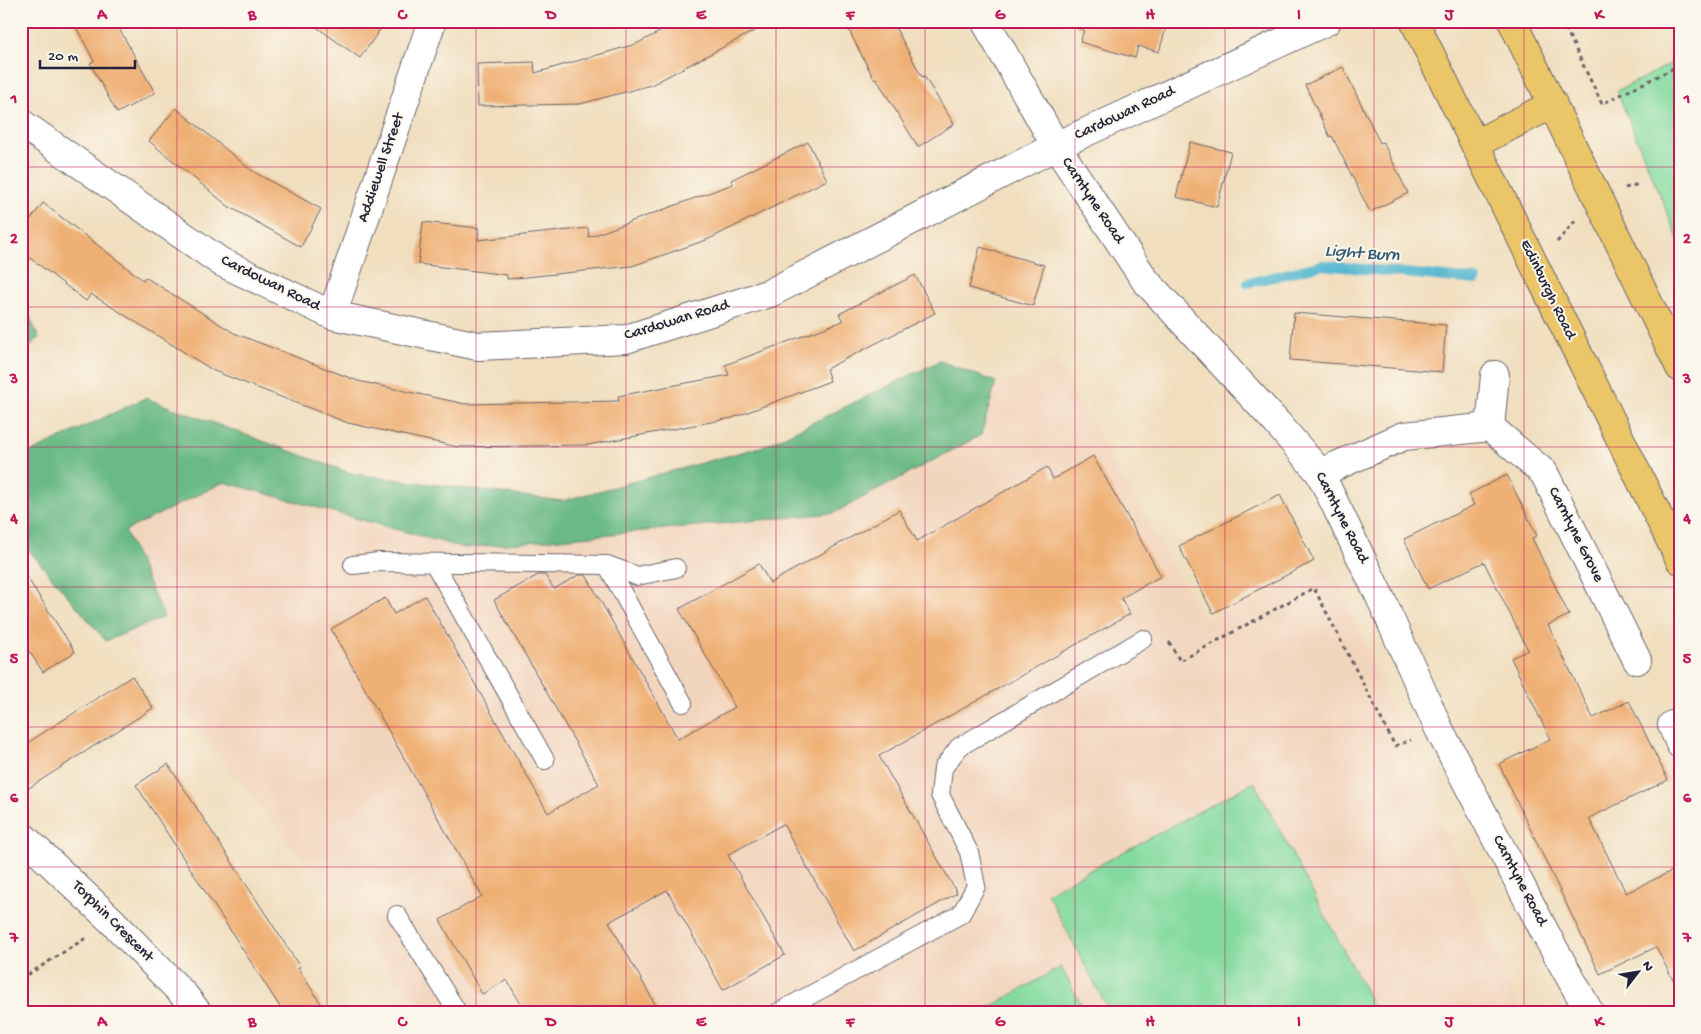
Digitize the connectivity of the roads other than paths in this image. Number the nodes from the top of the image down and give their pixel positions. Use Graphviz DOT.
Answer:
graph roads {
  1 [pos="432,21"];
  2 [pos="985,21"];
  3 [pos="1327,21"];
  4 [pos="1414,21"];
  5 [pos="1512,21"];
  6 [pos="1553,104"];
  7 [pos="21,123"];
  8 [pos="1475,144"];
  9 [pos="1056,146"];
  10 [pos="332,315"];
  11 [pos="1680,368"];
  12 [pos="1495,375"];
  13 [pos="1490,427"];
  14 [pos="1320,473"];
  15 [pos="1680,560"];
  16 [pos="434,562"];
  17 [pos="607,564"];
  18 [pos="353,565"];
  19 [pos="676,568"];
  20 [pos="1143,639"];
  21 [pos="1638,660"];
  22 [pos="683,703"];
  23 [pos="545,760"];
  24 [pos="21,835"];
  25 [pos="397,915"];
  26 [pos="198,1013"];
  27 [pos="458,1013"];
  28 [pos="777,1013"];
  29 [pos="1590,1013"];
  1 -- 10 [label="street, Addiewell Street"];
  2 -- 9 [label="street, Carntyne Road"];
  3 -- 9 [label="street, Cardowan Road"];
  4 -- 8 [label="main road, Edinburgh Road"];
  5 -- 6 [label="main road"];
  6 -- 8 [label="main road"];
  6 -- 11 [label="main road"];
  7 -- 10 [label="street, Cardowan Road"];
  8 -- 15 [label="main road, Edinburgh Road"];
  9 -- 10 [label="street, Cardowan Road"];
  9 -- 14 [label="street, Carntyne Road"];
  12 -- 13 [label="street"];
  13 -- 14 [label="street"];
  13 -- 21 [label="street, Carntyne Grove"];
  14 -- 29 [label="street, Carntyne Road"];
  16 -- 17 [label="lane"];
  16 -- 18 [label="lane"];
  16 -- 23 [label="lane"];
  17 -- 19 [label="lane"];
  17 -- 22 [label="lane"];
  20 -- 28 [label="lane"];
  24 -- 26 [label="street, Torphin Crescent"];
  25 -- 27 [label="lane"];
}
